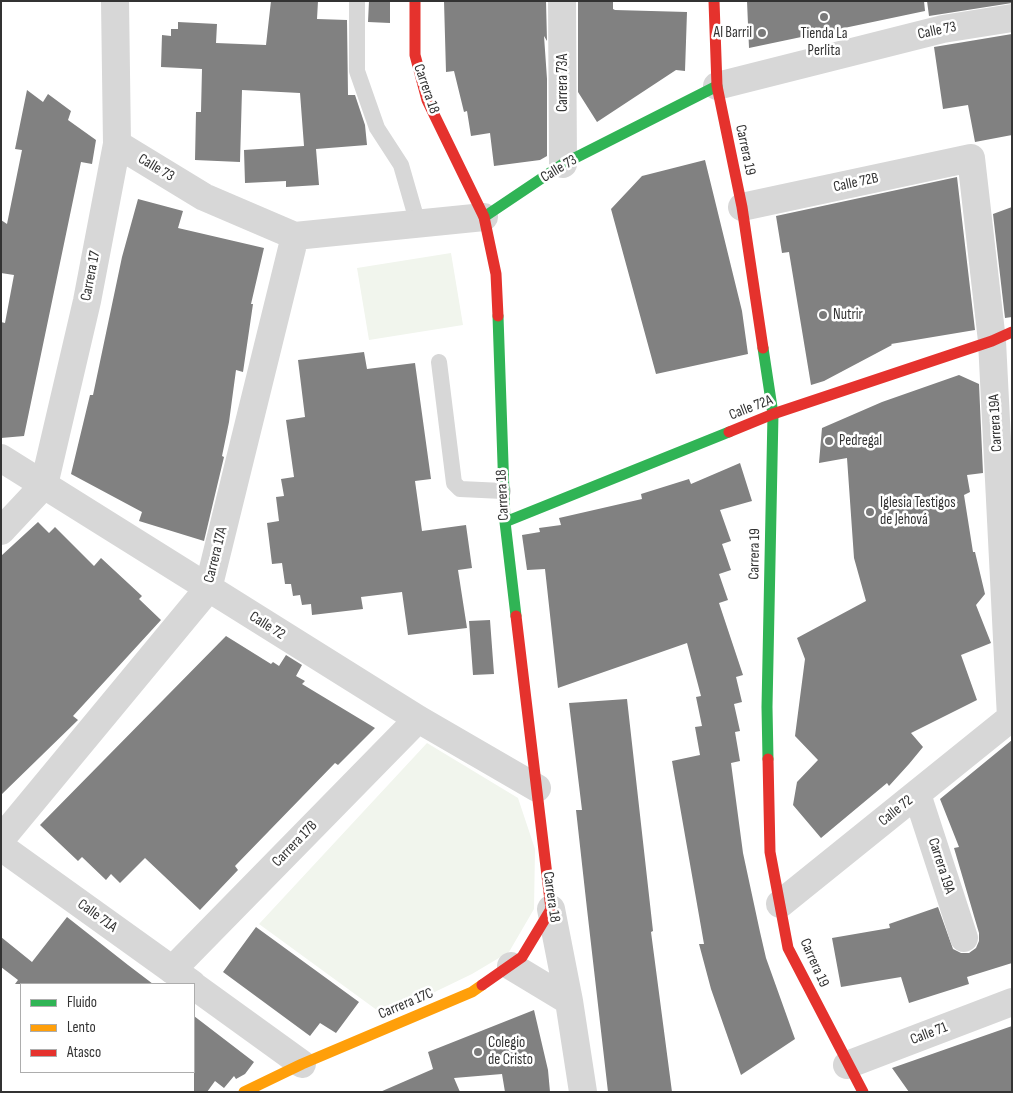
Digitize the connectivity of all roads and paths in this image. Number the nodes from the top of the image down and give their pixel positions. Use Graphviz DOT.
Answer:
graph roads {
  1 [pos="115,1"];
  2 [pos="415,1"];
  3 [pos="562,1"];
  4 [pos="714,1"];
  5 [pos="356,2"];
  6 [pos="1012,18"];
  7 [pos="717,86"];
  8 [pos="117,144"];
  9 [pos="971,158"];
  10 [pos="563,164"];
  11 [pos="742,207"];
  12 [pos="484,217"];
  13 [pos="418,224"];
  14 [pos="295,236"];
  15 [pos="1002,337"];
  16 [pos="439,362"];
  17 [pos="773,414"];
  18 [pos="1,458"];
  19 [pos="44,485"];
  20 [pos="502,490"];
  21 [pos="505,522"];
  22 [pos="1,531"];
  23 [pos="208,589"];
  24 [pos="1012,718"];
  25 [pos="418,719"];
  26 [pos="537,788"];
  27 [pos="917,794"];
  28 [pos="1,839"];
  29 [pos="1,847"];
  30 [pos="780,904"];
  31 [pos="551,909"];
  32 [pos="964,938"];
  33 [pos="511,966"];
  34 [pos="186,980"];
  35 [pos="195,987"];
  36 [pos="570,1001"];
  37 [pos="1012,1002"];
  38 [pos="302,1064"];
  39 [pos="847,1065"];
  40 [pos="244,1092"];
  41 [pos="583,1092"];
  42 [pos="863,1092"];
  1 -- 8 [label="street, Carrera 17"];
  2 -- 12 [label="street, Carrera 18"];
  3 -- 10 [label="street, Carrera 73A"];
  4 -- 7 [label="street, Carrera 19"];
  5 -- 13 [label="lane"];
  6 -- 7 [label="street, Calle 73"];
  7 -- 10 [label="street, Calle 73"];
  7 -- 11 [label="street, Carrera 19"];
  8 -- 14 [label="street, Calle 73"];
  8 -- 19 [label="street, Carrera 17"];
  9 -- 11 [label="street, Calle 72B"];
  9 -- 15 [label="street, Carrera 19A"];
  10 -- 12 [label="street, Calle 73"];
  11 -- 17 [label="street, Carrera 19"];
  12 -- 13 [label="street, Calle 73"];
  12 -- 20 [label="street, Carrera 18"];
  13 -- 14 [label="street, Calle 73"];
  14 -- 23 [label="street, Carrera 17A"];
  15 -- 17 [label="street, Calle 72A"];
  15 -- 24 [label="street, Carrera 19A"];
  16 -- 20 [label="lane"];
  17 -- 21 [label="street, Calle 72A"];
  17 -- 30 [label="street, Carrera 19"];
  18 -- 19 [label="street, Calle 72"];
  19 -- 22 [label="street, Carrera 17"];
  19 -- 23 [label="street, Calle 72"];
  20 -- 21 [label="street, Carrera 18"];
  21 -- 26 [label="street, Carrera 18"];
  23 -- 25 [label="street, Calle 72"];
  23 -- 28 [label="street, Carrera 17A"];
  24 -- 27 [label="street, Calle 72"];
  25 -- 26 [label="street, Calle 72"];
  25 -- 34 [label="street, Carrera 17B"];
  26 -- 31 [label="street, Carrera 18"];
  27 -- 30 [label="street, Calle 72"];
  27 -- 32 [label="street, Carrera 19A"];
  29 -- 34 [label="street, Calle 71A"];
  30 -- 39 [label="street, Carrera 19"];
  31 -- 33 [label="street, Carrera 17C"];
  31 -- 36 [label="street, Carrera 18"];
  33 -- 36 [label="street"];
  33 -- 38 [label="street, Carrera 17C"];
  35 -- 38 [label="street, Calle 71A"];
  36 -- 41 [label="street, Carrera 18"];
  37 -- 39 [label="street, Calle 71"];
  38 -- 40 [label="street, Carrera 17C"];
  39 -- 42 [label="street, Carrera 19"];
}
